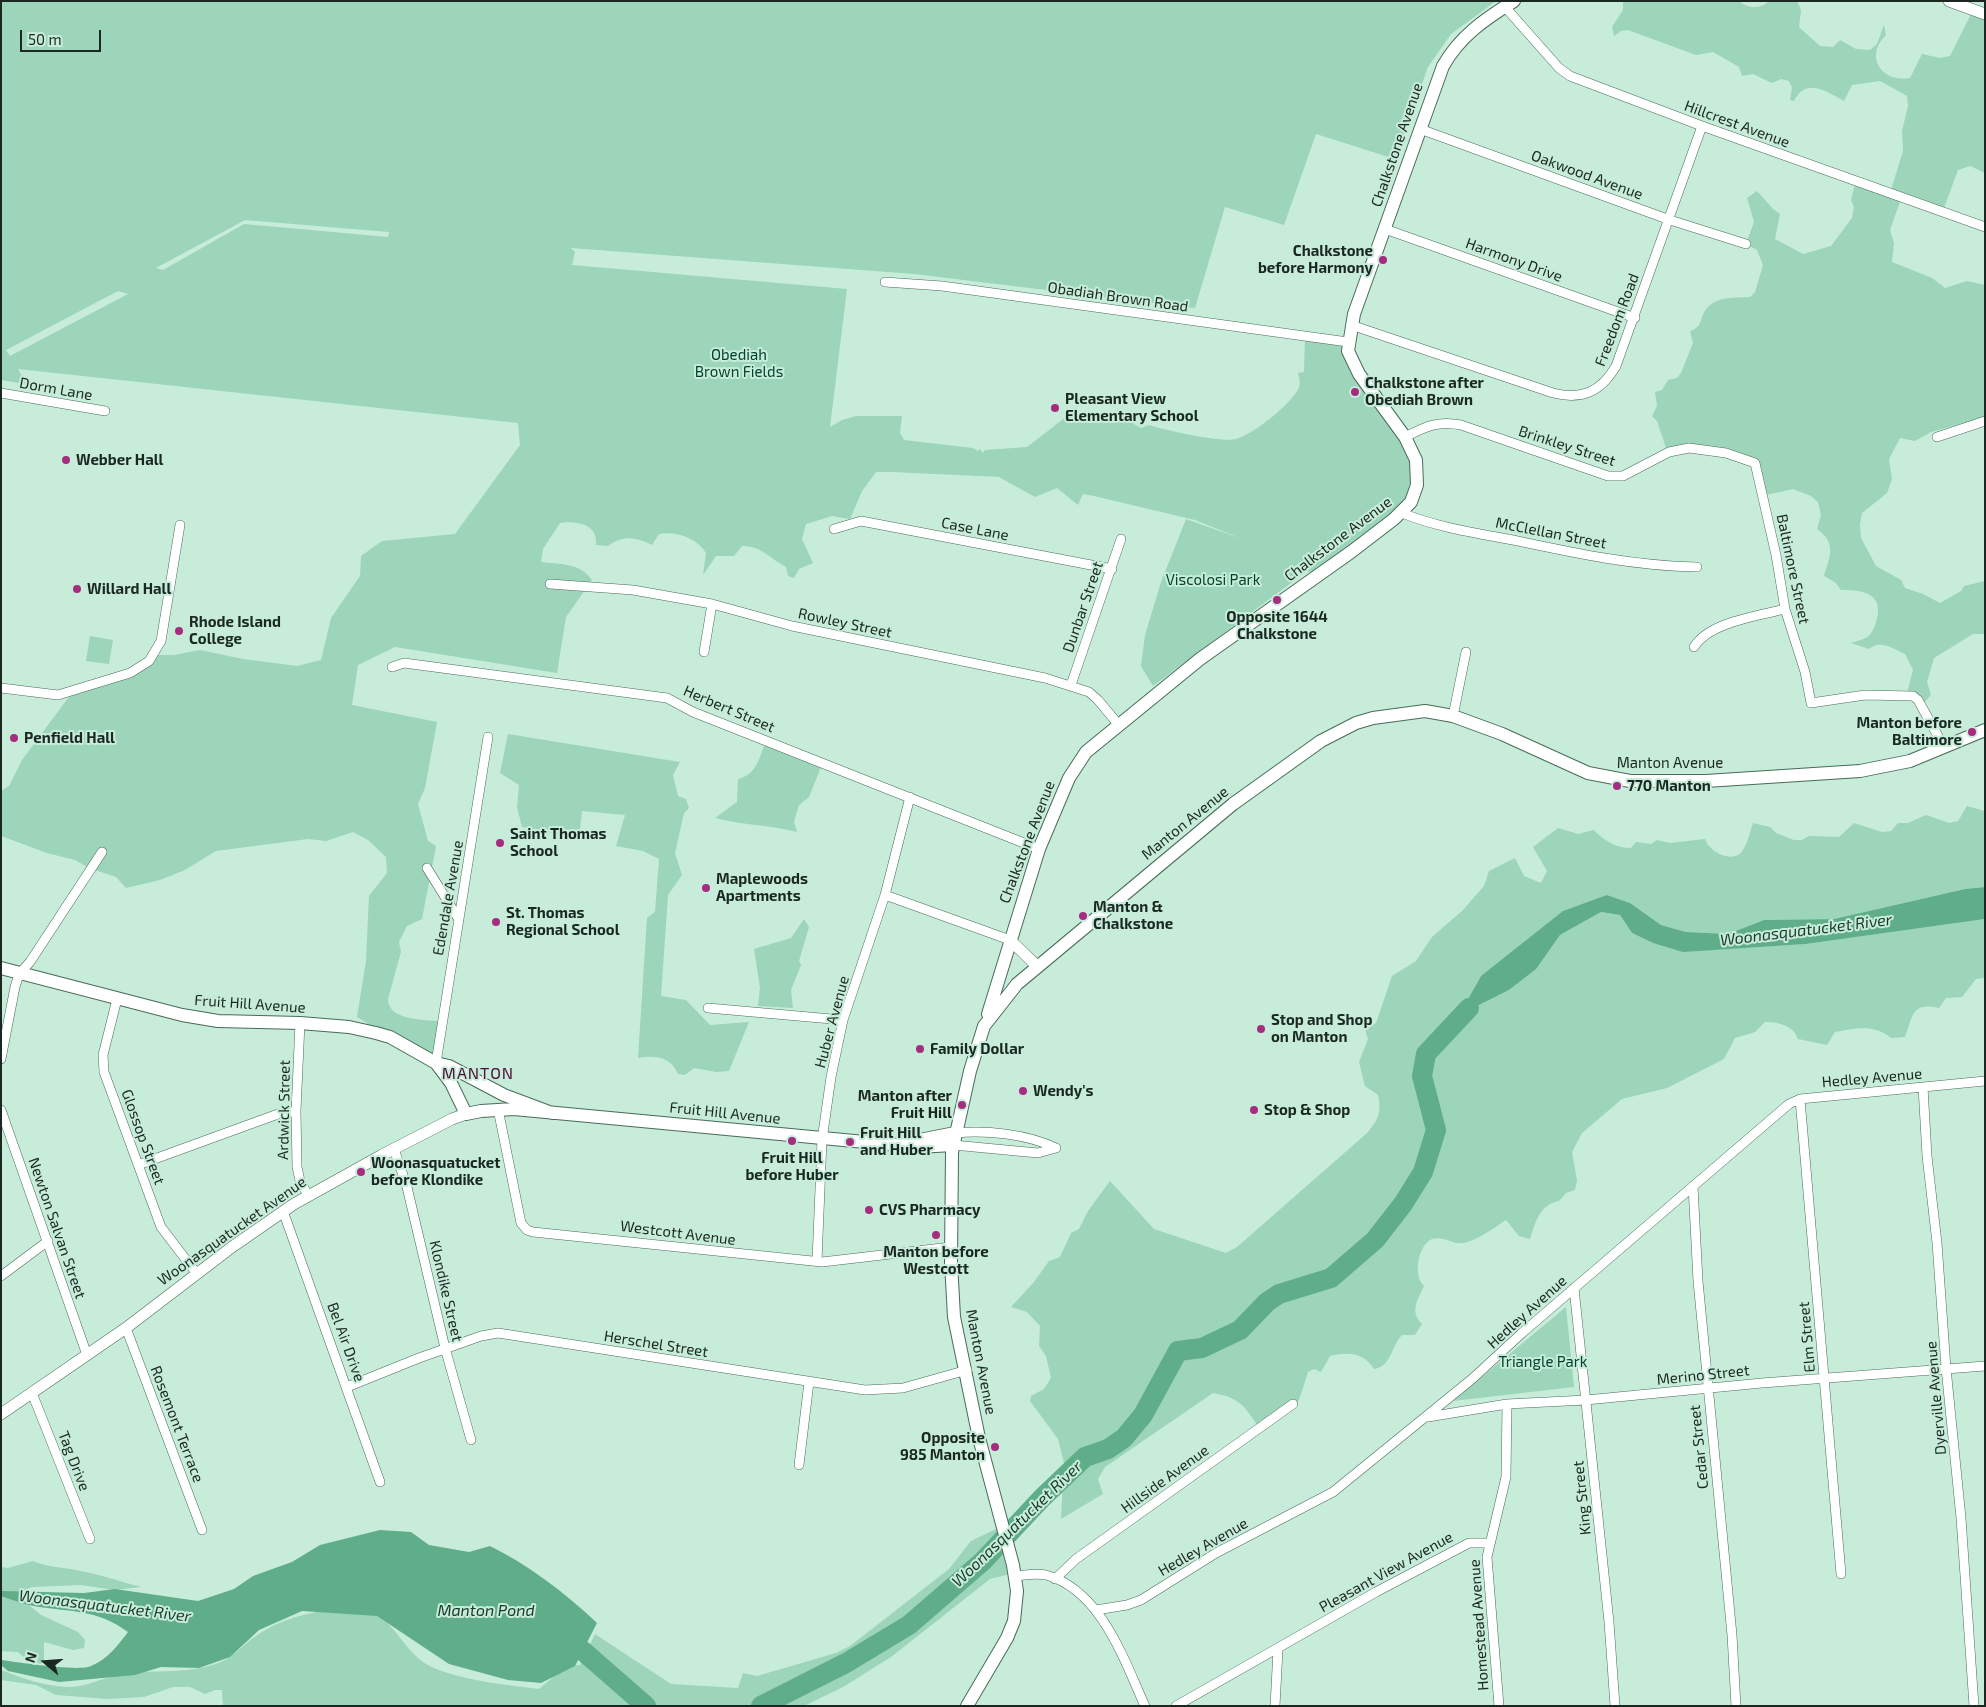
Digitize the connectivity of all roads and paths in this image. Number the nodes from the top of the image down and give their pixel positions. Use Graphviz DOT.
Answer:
graph roads {
  1 [pos="1949,1"];
  2 [pos="1510,4"];
  3 [pos="1985,14"];
  4 [pos="1702,126"];
  5 [pos="1420,129"];
  6 [pos="1670,220"];
  7 [pos="1985,227"];
  8 [pos="1385,229"];
  9 [pos="1746,244"];
  10 [pos="885,282"];
  11 [pos="1634,318"];
  12 [pos="1351,325"];
  13 [pos="1348,342"];
  14 [pos="1,393"];
  15 [pos="105,412"];
  16 [pos="1985,420"];
  17 [pos="1405,437"];
  18 [pos="1937,437"];
  19 [pos="1748,460"];
  20 [pos="1402,512"];
  21 [pos="180,525"];
  22 [pos="834,529"];
  23 [pos="1121,539"];
  24 [pos="1698,567"];
  25 [pos="1112,569"];
  26 [pos="550,584"];
  27 [pos="712,604"];
  28 [pos="1784,609"];
  29 [pos="1694,647"];
  30 [pos="704,652"];
  31 [pos="1466,652"];
  32 [pos="392,667"];
  33 [pos="1071,685"];
  34 [pos="1,688"];
  35 [pos="1453,716"];
  36 [pos="1118,724"];
  37 [pos="1985,730"];
  38 [pos="488,737"];
  39 [pos="1944,747"];
  40 [pos="910,797"];
  41 [pos="1039,849"];
  42 [pos="102,852"];
  43 [pos="427,868"];
  44 [pos="885,895"];
  45 [pos="458,918"];
  46 [pos="1010,940"];
  47 [pos="1037,966"];
  48 [pos="1,968"];
  49 [pos="19,974"];
  50 [pos="117,999"];
  51 [pos="708,1008"];
  52 [pos="843,1020"];
  53 [pos="300,1023"];
  54 [pos="984,1026"];
  55 [pos="1,1059"];
  56 [pos="436,1063"];
  57 [pos="1985,1081"];
  58 [pos="1923,1087"];
  59 [pos="1800,1098"];
  60 [pos="498,1109"];
  61 [pos="1,1110"];
  62 [pos="296,1111"];
  63 [pos="552,1113"];
  64 [pos="466,1114"];
  65 [pos="954,1139"];
  66 [pos="822,1140"];
  67 [pos="394,1150"];
  68 [pos="138,1165"];
  69 [pos="1694,1186"];
  70 [pos="308,1195"];
  71 [pos="283,1211"];
  72 [pos="48,1241"];
  73 [pos="951,1247"];
  74 [pos="817,1261"];
  75 [pos="196,1274"];
  76 [pos="1,1276"];
  77 [pos="1574,1288"];
  78 [pos="126,1328"];
  79 [pos="445,1348"];
  80 [pos="87,1355"];
  81 [pos="1985,1366"];
  82 [pos="1946,1368"];
  83 [pos="967,1370"];
  84 [pos="1824,1379"];
  85 [pos="809,1382"];
  86 [pos="347,1387"];
  87 [pos="1708,1389"];
  88 [pos="32,1393"];
  89 [pos="1586,1400"];
  90 [pos="1293,1404"];
  91 [pos="1507,1404"];
  92 [pos="1,1414"];
  93 [pos="1426,1418"];
  94 [pos="471,1440"];
  95 [pos="799,1465"];
  96 [pos="380,1482"];
  97 [pos="202,1530"];
  98 [pos="90,1539"];
  99 [pos="1489,1543"];
  100 [pos="1014,1571"];
  101 [pos="1841,1574"];
  102 [pos="1055,1578"];
  103 [pos="1096,1610"];
  104 [pos="1278,1650"];
  105 [pos="967,1706"];
  106 [pos="1145,1706"];
  107 [pos="1176,1706"];
  108 [pos="1275,1706"];
  109 [pos="1499,1706"];
  110 [pos="1615,1706"];
  111 [pos="1736,1706"];
  112 [pos="1974,1706"];
  1 -- 3 [label="street"];
  2 -- 4 [label="street, Hillcrest Avenue"];
  2 -- 5 [label="main road, Chalkstone Avenue"];
  4 -- 6 [label="street, Freedom Road"];
  4 -- 7 [label="street, Hillcrest Avenue"];
  5 -- 6 [label="street, Oakwood Avenue"];
  5 -- 8 [label="main road, Chalkstone Avenue"];
  6 -- 9 [label="street, Oakwood Avenue"];
  6 -- 11 [label="street, Freedom Road"];
  8 -- 11 [label="street, Harmony Drive"];
  8 -- 12 [label="main road, Chalkstone Avenue"];
  10 -- 13 [label="street, Obadiah Brown Road"];
  11 -- 12 [label="street, Freedom Road"];
  12 -- 13 [label="main road, Chalkstone Avenue"];
  13 -- 17 [label="main road, Chalkstone Avenue"];
  14 -- 15 [label="street, Dorm Lane"];
  16 -- 18 [label="street"];
  17 -- 19 [label="street, Brinkley Street"];
  17 -- 20 [label="main road, Chalkstone Avenue"];
  19 -- 28 [label="street, Baltimore Street"];
  20 -- 24 [label="street, McClellan Street"];
  20 -- 36 [label="main road, Chalkstone Avenue"];
  21 -- 34 [label="street"];
  22 -- 25 [label="street, Case Lane"];
  23 -- 25 [label="street, Dunbar Street"];
  25 -- 33 [label="street, Dunbar Street"];
  26 -- 27 [label="street, Rowley Street"];
  27 -- 30 [label="street"];
  27 -- 33 [label="street, Rowley Street"];
  28 -- 29 [label="street"];
  28 -- 39 [label="street, Baltimore Street"];
  31 -- 35 [label="street"];
  32 -- 40 [label="street, Herbert Street"];
  33 -- 36 [label="street, Rowley Street"];
  35 -- 39 [label="main road, Manton Avenue"];
  35 -- 47 [label="main road, Manton Avenue"];
  36 -- 41 [label="main road, Chalkstone Avenue"];
  37 -- 39 [label="main road, Manton Avenue"];
  38 -- 45 [label="street, Edendale Avenue"];
  40 -- 41 [label="street, Herbert Street"];
  40 -- 44 [label="street, Huber Avenue"];
  41 -- 46 [label="main road, Chalkstone Avenue"];
  42 -- 49 [label="street"];
  43 -- 45 [label="street"];
  44 -- 46 [label="street"];
  44 -- 52 [label="street, Huber Avenue"];
  45 -- 56 [label="street, Edendale Avenue"];
  46 -- 47 [label="street"];
  46 -- 54 [label="main road, Chalkstone Avenue"];
  47 -- 54 [label="main road, Manton Avenue"];
  48 -- 49 [label="main road, Fruit Hill Avenue"];
  49 -- 50 [label="main road, Fruit Hill Avenue"];
  49 -- 55 [label="street"];
  50 -- 53 [label="main road, Fruit Hill Avenue"];
  50 -- 68 [label="street, Glossop Street"];
  51 -- 52 [label="street"];
  52 -- 66 [label="street, Huber Avenue"];
  53 -- 56 [label="main road, Fruit Hill Avenue"];
  53 -- 62 [label="street, Ardwick Street"];
  54 -- 65 [label="main road, Manton Avenue"];
  56 -- 63 [label="main road, Fruit Hill Avenue"];
  56 -- 64 [label="main road, Fruit Hill Avenue"];
  57 -- 58 [label="street, Hedley Avenue"];
  58 -- 59 [label="street, Hedley Avenue"];
  58 -- 82 [label="street, Dyerville Avenue"];
  59 -- 69 [label="street, Hedley Avenue"];
  59 -- 84 [label="street, Elm Street"];
  60 -- 63 [label="main road, Fruit Hill Avenue"];
  60 -- 64 [label="main road, Woonasquatucket Avenue"];
  60 -- 74 [label="street, Westcott Avenue"];
  61 -- 72 [label="street, Newton Salvan Street"];
  62 -- 68 [label="street"];
  62 -- 70 [label="street, Ardwick Street"];
  63 -- 66 [label="main road, Fruit Hill Avenue"];
  64 -- 67 [label="street, Woonasquatucket Avenue"];
  65 -- 65 [label="street"];
  65 -- 66 [label="main road, Fruit Hill Avenue"];
  65 -- 73 [label="main road, Manton Avenue"];
  66 -- 74 [label="street, Huber Avenue"];
  67 -- 70 [label="street, Woonasquatucket Avenue"];
  67 -- 79 [label="street, Klondike Street"];
  68 -- 75 [label="street, Glossop Street"];
  69 -- 77 [label="street, Hedley Avenue"];
  69 -- 87 [label="street, Cedar Street"];
  70 -- 71 [label="street, Woonasquatucket Avenue"];
  71 -- 75 [label="street, Woonasquatucket Avenue"];
  71 -- 86 [label="street, Bel Air Drive"];
  72 -- 76 [label="street"];
  72 -- 80 [label="street, Newton Salvan Street"];
  73 -- 74 [label="street, Westcott Avenue"];
  73 -- 83 [label="main road, Manton Avenue"];
  75 -- 78 [label="street, Woonasquatucket Avenue"];
  77 -- 89 [label="street, King Street"];
  77 -- 93 [label="street, Hedley Avenue"];
  78 -- 80 [label="street, Woonasquatucket Avenue"];
  78 -- 97 [label="street, Rosemont Terrace"];
  79 -- 85 [label="street, Herschel Street"];
  79 -- 86 [label="street, Herschel Street"];
  79 -- 94 [label="street, Klondike Street"];
  80 -- 88 [label="street, Woonasquatucket Avenue"];
  81 -- 82 [label="street, Merino Street"];
  82 -- 84 [label="street, Merino Street"];
  82 -- 112 [label="street, Dyerville Avenue"];
  83 -- 85 [label="street, Herschel Street"];
  83 -- 100 [label="main road, Manton Avenue"];
  84 -- 87 [label="street, Merino Street"];
  84 -- 101 [label="street, Elm Street"];
  85 -- 95 [label="street"];
  86 -- 96 [label="street, Bel Air Drive"];
  87 -- 89 [label="street, Merino Street"];
  87 -- 111 [label="street, Cedar Street"];
  88 -- 92 [label="street, Woonasquatucket Avenue"];
  88 -- 98 [label="street, Tag Drive"];
  89 -- 91 [label="street, Merino Street"];
  89 -- 110 [label="street, King Street"];
  90 -- 102 [label="street, Hillside Avenue"];
  91 -- 93 [label="street, Merino Street"];
  91 -- 99 [label="street"];
  93 -- 103 [label="street, Hedley Avenue"];
  99 -- 104 [label="street, Pleasant View Avenue"];
  99 -- 109 [label="street, Homestead Avenue"];
  100 -- 102 [label="street"];
  100 -- 105 [label="main road, Manton Avenue"];
  102 -- 103 [label="street"];
  103 -- 106 [label="street"];
  104 -- 107 [label="street, Pleasant View Avenue"];
  104 -- 108 [label="street"];
}
